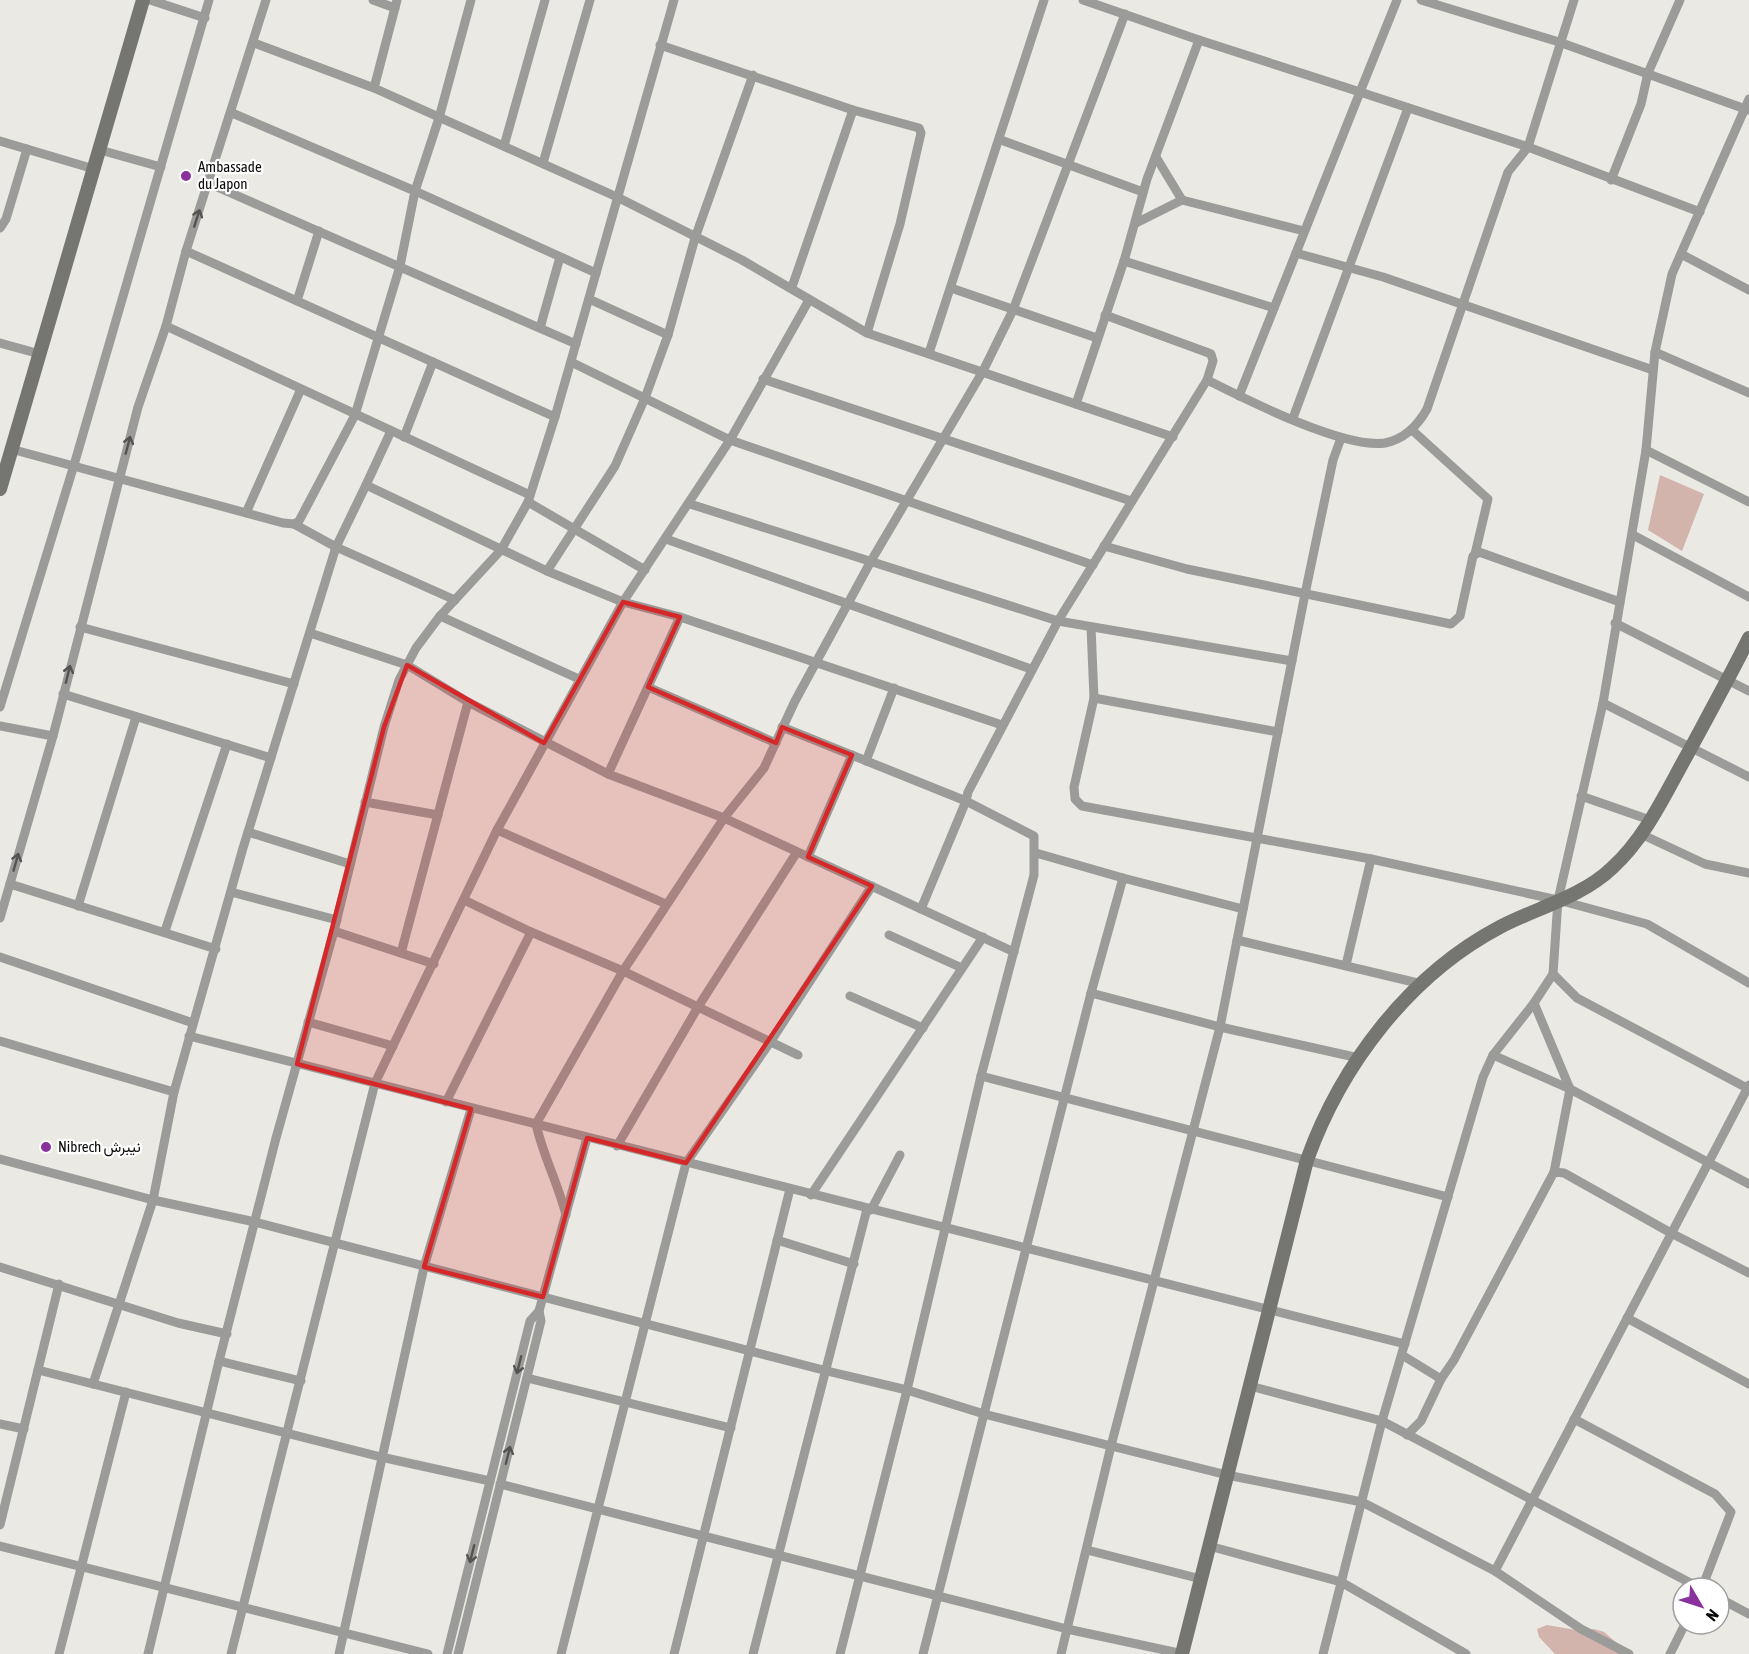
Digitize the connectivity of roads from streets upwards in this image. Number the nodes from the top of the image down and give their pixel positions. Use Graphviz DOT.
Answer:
graph roads {
  1 [pos="143,0"];
  2 [pos="150,0"];
  3 [pos="209,0"];
  4 [pos="266,0"];
  5 [pos="373,0"];
  6 [pos="471,0"];
  7 [pos="545,0"];
  8 [pos="590,0"];
  9 [pos="674,0"];
  10 [pos="1044,0"];
  11 [pos="1083,0"];
  12 [pos="1397,0"];
  13 [pos="1421,0"];
  14 [pos="1574,0"];
  15 [pos="1680,0"];
  16 [pos="396,4"];
  17 [pos="1125,14"];
  18 [pos="205,18"];
  19 [pos="1199,40"];
  20 [pos="1559,42"];
  21 [pos="254,43"];
  22 [pos="660,45"];
  23 [pos="1648,73"];
  24 [pos="753,75"];
  25 [pos="374,88"];
  26 [pos="1360,92"];
  27 [pos="1749,99"];
  28 [pos="1407,108"];
  29 [pos="1747,109"];
  30 [pos="853,110"];
  31 [pos="232,113"];
  32 [pos="439,118"];
  33 [pos="1001,140"];
  34 [pos="0,141"];
  35 [pos="504,146"];
  36 [pos="1527,147"];
  37 [pos="27,149"];
  38 [pos="100,150"];
  39 [pos="1156,157"];
  40 [pos="543,163"];
  41 [pos="1069,165"];
  42 [pos="161,166"];
  43 [pos="94,169"];
  44 [pos="1611,180"];
  45 [pos="208,183"];
  46 [pos="415,191"];
  47 [pos="1143,192"];
  48 [pos="617,197"];
  49 [pos="1182,200"];
  50 [pos="1700,212"];
  51 [pos="1136,223"];
  52 [pos="0,228"];
  53 [pos="319,231"];
  54 [pos="1304,231"];
  55 [pos="695,238"];
  56 [pos="186,251"];
  57 [pos="1296,253"];
  58 [pos="1681,254"];
  59 [pos="560,257"];
  60 [pos="1124,261"];
  61 [pos="400,266"];
  62 [pos="1348,267"];
  63 [pos="596,273"];
  64 [pos="792,287"];
  65 [pos="951,288"];
  66 [pos="1749,290"];
  67 [pos="589,299"];
  68 [pos="809,300"];
  69 [pos="297,301"];
  70 [pos="1461,306"];
  71 [pos="1274,308"];
  72 [pos="1014,309"];
  73 [pos="1105,315"];
  74 [pos="166,326"];
  75 [pos="540,328"];
  76 [pos="867,333"];
  77 [pos="668,335"];
  78 [pos="379,338"];
  79 [pos="1097,338"];
  80 [pos="0,343"];
  81 [pos="576,344"];
  82 [pos="1655,352"];
  83 [pos="929,353"];
  84 [pos="40,354"];
  85 [pos="433,362"];
  86 [pos="571,362"];
  87 [pos="1653,370"];
  88 [pos="983,371"];
  89 [pos="763,379"];
  90 [pos="1207,380"];
  91 [pos="300,389"];
  92 [pos="1749,393"];
  93 [pos="1239,396"];
  94 [pos="645,398"];
  95 [pos="1076,404"];
  96 [pos="355,415"];
  97 [pos="555,417"];
  98 [pos="1293,418"];
  99 [pos="1412,430"];
  100 [pos="391,431"];
  101 [pos="404,437"];
  102 [pos="942,437"];
  103 [pos="1173,437"];
  104 [pos="1341,438"];
  105 [pos="730,440"];
  106 [pos="11,449"];
  107 [pos="1646,450"];
  108 [pos="74,465"];
  109 [pos="119,477"];
  110 [pos="366,485"];
  111 [pos="0,489"];
  112 [pos="529,499"];
  113 [pos="1131,501"];
  114 [pos="906,502"];
  115 [pos="1749,502"];
  116 [pos="690,504"];
  117 [pos="246,513"];
  118 [pos="294,524"];
  119 [pos="572,529"];
  120 [pos="1633,535"];
  121 [pos="666,538"];
  122 [pos="1104,546"];
  123 [pos="336,547"];
  124 [pos="501,550"];
  125 [pos="1476,554"];
  126 [pos="871,561"];
  127 [pos="1093,565"];
  128 [pos="645,570"];
  129 [pos="546,571"];
  130 [pos="1305,594"];
  131 [pos="1749,597"];
  132 [pos="455,600"];
  133 [pos="623,602"];
  134 [pos="1620,602"];
  135 [pos="848,604"];
  136 [pos="440,616"];
  137 [pos="680,617"];
  138 [pos="1058,621"];
  139 [pos="1615,623"];
  140 [pos="80,627"];
  141 [pos="1091,627"];
  142 [pos="310,633"];
  143 [pos="1749,638"];
  144 [pos="1292,661"];
  145 [pos="816,663"];
  146 [pos="407,664"];
  147 [pos="1031,669"];
  148 [pos="579,679"];
  149 [pos="1728,680"];
  150 [pos="294,684"];
  151 [pos="648,687"];
  152 [pos="894,688"];
  153 [pos="1749,691"];
  154 [pos="63,694"];
  155 [pos="1094,698"];
  156 [pos="468,702"];
  157 [pos="1603,703"];
  158 [pos="0,707"];
  159 [pos="136,717"];
  160 [pos="0,726"];
  161 [pos="1002,726"];
  162 [pos="782,728"];
  163 [pos="1278,732"];
  164 [pos="53,736"];
  165 [pos="544,743"];
  166 [pos="776,743"];
  167 [pos="227,744"];
  168 [pos="1691,746"];
  169 [pos="852,755"];
  170 [pos="271,758"];
  171 [pos="866,761"];
  172 [pos="608,774"];
  173 [pos="1749,777"];
  174 [pos="1581,796"];
  175 [pos="966,801"];
  176 [pos="365,802"];
  177 [pos="438,815"];
  178 [pos="724,818"];
  179 [pos="1650,820"];
  180 [pos="496,830"];
  181 [pos="248,832"];
  182 [pos="1641,834"];
  183 [pos="1257,837"];
  184 [pos="797,852"];
  185 [pos="1036,853"];
  186 [pos="808,857"];
  187 [pos="1371,859"];
  188 [pos="350,864"];
  189 [pos="1749,873"];
  190 [pos="1123,878"];
  191 [pos="10,884"];
  192 [pos="872,886"];
  193 [pos="231,892"];
  194 [pos="464,900"];
  195 [pos="1558,900"];
  196 [pos="666,904"];
  197 [pos="78,906"];
  198 [pos="921,909"];
  199 [pos="1243,909"];
  200 [pos="0,918"];
  201 [pos="337,920"];
  202 [pos="334,931"];
  203 [pos="165,932"];
  204 [pos="531,932"];
  205 [pos="889,935"];
  206 [pos="983,937"];
  207 [pos="1237,940"];
  208 [pos="216,949"];
  209 [pos="1014,952"];
  210 [pos="401,953"];
  211 [pos="0,957"];
  212 [pos="434,964"];
  213 [pos="1346,965"];
  214 [pos="963,968"];
  215 [pos="623,971"];
  216 [pos="1553,974"];
  217 [pos="1749,983"];
  218 [pos="1422,984"];
  219 [pos="1091,993"];
  220 [pos="850,996"];
  221 [pos="1534,1003"];
  222 [pos="698,1007"];
  223 [pos="308,1022"];
  224 [pos="193,1023"];
  225 [pos="1220,1027"];
  226 [pos="923,1028"];
  227 [pos="189,1036"];
  228 [pos="0,1041"];
  229 [pos="771,1041"];
  230 [pos="393,1046"];
  231 [pos="798,1055"];
  232 [pos="1493,1055"];
  233 [pos="1359,1058"];
  234 [pos="297,1064"];
  235 [pos="981,1076"];
  236 [pos="375,1083"];
  237 [pos="1748,1088"];
  238 [pos="1570,1089"];
  239 [pos="174,1092"];
  240 [pos="1064,1098"];
  241 [pos="446,1102"];
  242 [pos="471,1109"];
  243 [pos="536,1124"];
  244 [pos="1193,1131"];
  245 [pos="587,1138"];
  246 [pos="617,1146"];
  247 [pos="900,1155"];
  248 [pos="0,1159"];
  249 [pos="1307,1160"];
  250 [pos="686,1163"];
  251 [pos="1707,1164"];
  252 [pos="1554,1172"];
  253 [pos="1749,1184"];
  254 [pos="790,1189"];
  255 [pos="811,1195"];
  256 [pos="1448,1197"];
  257 [pos="153,1200"];
  258 [pos="869,1209"];
  259 [pos="566,1215"];
  260 [pos="255,1221"];
  261 [pos="945,1228"];
  262 [pos="1671,1233"];
  263 [pos="777,1240"];
  264 [pos="336,1243"];
  265 [pos="1026,1249"];
  266 [pos="854,1264"];
  267 [pos="423,1267"];
  268 [pos="0,1268"];
  269 [pos="1749,1273"];
  270 [pos="1153,1281"];
  271 [pos="59,1284"];
  272 [pos="543,1297"];
  273 [pos="120,1303"];
  274 [pos="1269,1310"];
  275 [pos="539,1311"];
  276 [pos="1627,1318"];
  277 [pos="645,1323"];
  278 [pos="227,1334"];
  279 [pos="1405,1344"];
  280 [pos="749,1351"];
  281 [pos="1402,1355"];
  282 [pos="219,1362"];
  283 [pos="38,1370"];
  284 [pos="827,1371"];
  285 [pos="527,1378"];
  286 [pos="1441,1378"];
  287 [pos="301,1381"];
  288 [pos="93,1384"];
  289 [pos="1749,1384"];
  290 [pos="1250,1386"];
  291 [pos="907,1390"];
  292 [pos="126,1392"];
  293 [pos="625,1402"];
  294 [pos="208,1413"];
  295 [pos="984,1414"];
  296 [pos="1574,1419"];
  297 [pos="1383,1421"];
  298 [pos="0,1424"];
  299 [pos="24,1428"];
  300 [pos="731,1428"];
  301 [pos="288,1433"];
  302 [pos="1407,1435"];
  303 [pos="1112,1446"];
  304 [pos="381,1457"];
  305 [pos="1227,1475"];
  306 [pos="490,1481"];
  307 [pos="500,1484"];
  308 [pos="1531,1501"];
  309 [pos="1362,1502"];
  310 [pos="598,1510"];
  311 [pos="0,1525"];
  312 [pos="704,1536"];
  313 [pos="0,1546"];
  314 [pos="1209,1546"];
  315 [pos="1087,1550"];
  316 [pos="779,1555"];
  317 [pos="82,1567"];
  318 [pos="1495,1571"];
  319 [pos="859,1574"];
  320 [pos="1678,1576"];
  321 [pos="1706,1576"];
  322 [pos="1201,1579"];
  323 [pos="1341,1582"];
  324 [pos="163,1587"];
  325 [pos="938,1596"];
  326 [pos="1731,1604"];
  327 [pos="242,1607"];
  328 [pos="1749,1614"];
  329 [pos="1067,1629"];
  330 [pos="344,1633"];
  331 [pos="1679,1636"];
  332 [pos="60,1654"];
  333 [pos="148,1654"];
  334 [pos="231,1654"];
  335 [pos="339,1654"];
  336 [pos="428,1654"];
  337 [pos="447,1654"];
  338 [pos="458,1654"];
  339 [pos="561,1654"];
  340 [pos="674,1654"];
  341 [pos="753,1654"];
  342 [pos="840,1654"];
  343 [pos="923,1654"];
  344 [pos="1061,1654"];
  345 [pos="1182,1654"];
  346 [pos="1323,1654"];
  347 [pos="1466,1654"];
  348 [pos="1629,1654"];
  349 [pos="1670,1654"];
  1 -- 38 [label="street"];
  2 -- 18 [label="street"];
  3 -- 18 [label="street"];
  4 -- 21 [label="street"];
  5 -- 16 [label="street"];
  6 -- 32 [label="street"];
  7 -- 35 [label="street"];
  8 -- 40 [label="street"];
  9 -- 22 [label="street"];
  10 -- 33 [label="street"];
  11 -- 17 [label="street"];
  12 -- 26 [label="street"];
  13 -- 20 [label="street"];
  14 -- 20 [label="street"];
  15 -- 23 [label="street"];
  16 -- 25 [label="street"];
  17 -- 19 [label="street"];
  17 -- 41 [label="street"];
  18 -- 42 [label="street"];
  19 -- 26 [label="street"];
  19 -- 39 [label="street"];
  20 -- 23 [label="street"];
  20 -- 36 [label="street"];
  21 -- 25 [label="street"];
  21 -- 31 [label="street"];
  22 -- 24 [label="street"];
  22 -- 48 [label="street"];
  23 -- 29 [label="street"];
  23 -- 44 [label="street"];
  24 -- 30 [label="street"];
  24 -- 55 [label="street"];
  25 -- 32 [label="street"];
  26 -- 28 [label="street"];
  26 -- 54 [label="street"];
  27 -- 29 [label="street"];
  28 -- 36 [label="street"];
  28 -- 62 [label="street"];
  29 -- 50 [label="street"];
  30 -- 64 [label="street"];
  30 -- 76 [label="street"];
  31 -- 45 [label="street"];
  31 -- 46 [label="street"];
  32 -- 35 [label="street"];
  32 -- 46 [label="street"];
  33 -- 41 [label="street"];
  33 -- 65 [label="street"];
  34 -- 37 [label="street"];
  35 -- 40 [label="street"];
  36 -- 44 [label="street"];
  36 -- 70 [label="street"];
  37 -- 43 [label="street"];
  37 -- 52 [label="street"];
  38 -- 42 [label="street"];
  38 -- 43 [label="street"];
  39 -- 47 [label="street"];
  39 -- 49 [label="street"];
  40 -- 48 [label="street"];
  41 -- 47 [label="street"];
  41 -- 72 [label="street"];
  42 -- 108 [label="street"];
  43 -- 84 [label="street"];
  44 -- 50 [label="street"];
  45 -- 53 [label="street"];
  56 -- 45 [label="street, one-way"];
  46 -- 59 [label="street"];
  46 -- 61 [label="street"];
  47 -- 51 [label="street"];
  48 -- 55 [label="street"];
  48 -- 63 [label="street"];
  49 -- 51 [label="street"];
  49 -- 54 [label="street"];
  50 -- 58 [label="street"];
  51 -- 60 [label="street"];
  53 -- 61 [label="street"];
  53 -- 69 [label="street"];
  54 -- 57 [label="street"];
  55 -- 64 [label="street"];
  55 -- 77 [label="street"];
  56 -- 69 [label="street"];
  56 -- 74 [label="street"];
  57 -- 62 [label="street"];
  57 -- 71 [label="street"];
  58 -- 66 [label="street"];
  58 -- 82 [label="street"];
  59 -- 63 [label="street"];
  59 -- 75 [label="street"];
  60 -- 71 [label="street"];
  60 -- 73 [label="street"];
  61 -- 75 [label="street"];
  61 -- 78 [label="street"];
  62 -- 70 [label="street"];
  62 -- 98 [label="street"];
  63 -- 67 [label="street"];
  64 -- 68 [label="street"];
  65 -- 72 [label="street"];
  65 -- 83 [label="street"];
  67 -- 77 [label="street"];
  67 -- 81 [label="street"];
  68 -- 76 [label="street"];
  68 -- 89 [label="street"];
  69 -- 78 [label="street"];
  70 -- 87 [label="street"];
  70 -- 99 [label="street"];
  71 -- 93 [label="street"];
  72 -- 79 [label="street"];
  72 -- 88 [label="street"];
  73 -- 79 [label="street"];
  73 -- 90 [label="street"];
  74 -- 91 [label="street"];
  109 -- 74 [label="street, one-way"];
  75 -- 81 [label="street"];
  76 -- 83 [label="street"];
  77 -- 94 [label="street"];
  78 -- 85 [label="street"];
  78 -- 96 [label="street"];
  79 -- 95 [label="street"];
  80 -- 84 [label="street"];
  81 -- 86 [label="street"];
  82 -- 87 [label="street"];
  82 -- 92 [label="street"];
  83 -- 88 [label="street"];
  84 -- 106 [label="street"];
  85 -- 97 [label="street"];
  85 -- 101 [label="street"];
  86 -- 94 [label="street"];
  86 -- 97 [label="street"];
  87 -- 107 [label="street"];
  88 -- 95 [label="street"];
  88 -- 102 [label="street"];
  89 -- 102 [label="street"];
  89 -- 105 [label="street"];
  90 -- 93 [label="street"];
  90 -- 103 [label="street"];
  91 -- 96 [label="street"];
  91 -- 117 [label="street"];
  93 -- 98 [label="street"];
  94 -- 105 [label="street"];
  94 -- 119 [label="street"];
  95 -- 103 [label="street"];
  96 -- 100 [label="street"];
  96 -- 118 [label="street"];
  97 -- 112 [label="street"];
  98 -- 104 [label="street"];
  99 -- 104 [label="street"];
  99 -- 125 [label="street"];
  100 -- 101 [label="street"];
  100 -- 110 [label="street"];
  101 -- 112 [label="street"];
  102 -- 113 [label="street"];
  102 -- 114 [label="street"];
  103 -- 113 [label="street"];
  104 -- 130 [label="street"];
  105 -- 114 [label="street"];
  105 -- 116 [label="street"];
  106 -- 108 [label="street"];
  106 -- 111 [label="street"];
  107 -- 115 [label="street"];
  107 -- 120 [label="street"];
  108 -- 109 [label="street"];
  108 -- 158 [label="street"];
  109 -- 117 [label="street"];
  109 -- 140 [label="street"];
  110 -- 123 [label="street"];
  110 -- 124 [label="street"];
  112 -- 119 [label="street"];
  112 -- 124 [label="street"];
  113 -- 122 [label="street"];
  114 -- 126 [label="street"];
  114 -- 127 [label="street"];
  116 -- 121 [label="street"];
  116 -- 126 [label="street"];
  117 -- 118 [label="street"];
  118 -- 123 [label="street"];
  119 -- 128 [label="street"];
  119 -- 129 [label="street"];
  120 -- 131 [label="street"];
  120 -- 134 [label="street"];
  121 -- 128 [label="street"];
  121 -- 135 [label="street"];
  122 -- 127 [label="street"];
  122 -- 130 [label="street"];
  123 -- 132 [label="street"];
  123 -- 142 [label="street"];
  124 -- 129 [label="street"];
  124 -- 132 [label="street"];
  125 -- 130 [label="street"];
  125 -- 134 [label="street"];
  126 -- 135 [label="street"];
  126 -- 138 [label="street"];
  127 -- 138 [label="street"];
  128 -- 133 [label="street"];
  129 -- 133 [label="street"];
  130 -- 144 [label="street"];
  132 -- 136 [label="street"];
  133 -- 137 [label="street"];
  133 -- 148 [label="street"];
  134 -- 139 [label="street"];
  135 -- 145 [label="street"];
  135 -- 147 [label="street"];
  136 -- 146 [label="street"];
  136 -- 148 [label="street"];
  137 -- 145 [label="street"];
  137 -- 151 [label="street"];
  138 -- 141 [label="street"];
  138 -- 147 [label="street"];
  139 -- 149 [label="street"];
  139 -- 157 [label="street"];
  140 -- 150 [label="street"];
  154 -- 140 [label="street, one-way"];
  141 -- 144 [label="street"];
  141 -- 155 [label="street"];
  142 -- 146 [label="street"];
  142 -- 150 [label="street"];
  143 -- 149 [label="street"];
  144 -- 163 [label="street"];
  145 -- 152 [label="street"];
  145 -- 162 [label="street"];
  146 -- 156 [label="street"];
  146 -- 176 [label="street"];
  147 -- 161 [label="street"];
  148 -- 165 [label="street"];
  149 -- 153 [label="street"];
  149 -- 168 [label="street"];
  150 -- 170 [label="street"];
  151 -- 166 [label="street"];
  151 -- 172 [label="street"];
  152 -- 161 [label="street"];
  152 -- 171 [label="street"];
  154 -- 159 [label="street"];
  154 -- 164 [label="street"];
  155 -- 163 [label="street"];
  155 -- 183 [label="street"];
  156 -- 165 [label="street"];
  156 -- 177 [label="street"];
  157 -- 168 [label="street"];
  157 -- 174 [label="street"];
  159 -- 167 [label="street"];
  159 -- 197 [label="street"];
  160 -- 164 [label="street"];
  161 -- 175 [label="street"];
  162 -- 166 [label="street"];
  162 -- 169 [label="street"];
  163 -- 183 [label="street"];
  191 -- 164 [label="street, one-way"];
  165 -- 172 [label="street"];
  165 -- 180 [label="street"];
  166 -- 178 [label="street"];
  167 -- 170 [label="street"];
  167 -- 203 [label="street"];
  168 -- 173 [label="street"];
  168 -- 179 [label="street"];
  169 -- 171 [label="street"];
  169 -- 186 [label="street"];
  170 -- 181 [label="street"];
  171 -- 175 [label="street"];
  172 -- 178 [label="street"];
  174 -- 179 [label="street"];
  174 -- 195 [label="street"];
  175 -- 185 [label="street"];
  175 -- 198 [label="street"];
  176 -- 177 [label="street"];
  176 -- 188 [label="street"];
  177 -- 210 [label="street"];
  178 -- 184 [label="street"];
  178 -- 196 [label="street"];
  179 -- 182 [label="street"];
  180 -- 194 [label="street"];
  180 -- 196 [label="street"];
  181 -- 188 [label="street"];
  181 -- 193 [label="street"];
  182 -- 189 [label="street"];
  182 -- 195 [label="street"];
  183 -- 187 [label="street"];
  183 -- 199 [label="street"];
  184 -- 186 [label="street"];
  184 -- 222 [label="street"];
  185 -- 190 [label="street"];
  185 -- 209 [label="street"];
  186 -- 192 [label="street"];
  187 -- 195 [label="street"];
  187 -- 213 [label="street"];
  188 -- 201 [label="street"];
  190 -- 199 [label="street"];
  190 -- 219 [label="street"];
  191 -- 197 [label="street"];
  191 -- 200 [label="street"];
  192 -- 198 [label="street"];
  192 -- 229 [label="street"];
  193 -- 201 [label="street"];
  193 -- 208 [label="street"];
  194 -- 204 [label="street"];
  194 -- 212 [label="street"];
  195 -- 216 [label="street"];
  195 -- 217 [label="street"];
  195 -- 218 [label="street"];
  196 -- 215 [label="street"];
  197 -- 203 [label="street"];
  198 -- 206 [label="street"];
  199 -- 207 [label="street"];
  201 -- 202 [label="street"];
  202 -- 210 [label="street"];
  202 -- 223 [label="street"];
  203 -- 208 [label="street"];
  204 -- 215 [label="street"];
  204 -- 241 [label="street"];
  205 -- 214 [label="street"];
  206 -- 209 [label="street"];
  206 -- 214 [label="street"];
  207 -- 213 [label="street"];
  207 -- 225 [label="street"];
  208 -- 224 [label="street"];
  209 -- 235 [label="street"];
  210 -- 212 [label="street"];
  211 -- 224 [label="street"];
  212 -- 230 [label="street"];
  213 -- 218 [label="street"];
  214 -- 226 [label="street"];
  215 -- 222 [label="street"];
  215 -- 243 [label="street"];
  216 -- 221 [label="street"];
  216 -- 237 [label="street"];
  218 -- 233 [label="street"];
  219 -- 225 [label="street"];
  219 -- 240 [label="street"];
  220 -- 226 [label="street"];
  221 -- 232 [label="street"];
  221 -- 238 [label="street"];
  222 -- 229 [label="street"];
  222 -- 246 [label="street"];
  223 -- 230 [label="street"];
  223 -- 234 [label="street"];
  224 -- 227 [label="street"];
  225 -- 233 [label="street"];
  225 -- 244 [label="street"];
  226 -- 255 [label="street"];
  227 -- 234 [label="street"];
  227 -- 239 [label="street"];
  228 -- 239 [label="street"];
  229 -- 231 [label="street"];
  229 -- 250 [label="street"];
  230 -- 236 [label="street"];
  232 -- 238 [label="street"];
  232 -- 256 [label="street"];
  233 -- 249 [label="street"];
  234 -- 236 [label="street"];
  234 -- 260 [label="street"];
  235 -- 240 [label="street"];
  235 -- 261 [label="street"];
  236 -- 241 [label="street"];
  236 -- 264 [label="street"];
  237 -- 251 [label="street"];
  238 -- 251 [label="street"];
  238 -- 252 [label="street"];
  239 -- 257 [label="street"];
  240 -- 244 [label="street"];
  240 -- 265 [label="street"];
  241 -- 242 [label="street"];
  242 -- 243 [label="street"];
  242 -- 267 [label="street"];
  243 -- 245 [label="street"];
  243 -- 259 [label="street"];
  244 -- 249 [label="street"];
  244 -- 270 [label="street"];
  245 -- 246 [label="street"];
  245 -- 259 [label="street"];
  246 -- 250 [label="street"];
  247 -- 258 [label="street"];
  248 -- 257 [label="street"];
  249 -- 256 [label="street"];
  249 -- 274 [label="street"];
  250 -- 254 [label="street"];
  250 -- 277 [label="street"];
  251 -- 253 [label="street"];
  251 -- 262 [label="street"];
  252 -- 262 [label="street"];
  252 -- 286 [label="street"];
  254 -- 255 [label="street"];
  254 -- 263 [label="street"];
  255 -- 258 [label="street"];
  256 -- 279 [label="street"];
  257 -- 260 [label="street"];
  257 -- 273 [label="street"];
  258 -- 261 [label="street"];
  258 -- 266 [label="street"];
  259 -- 272 [label="street"];
  260 -- 264 [label="street"];
  260 -- 278 [label="street"];
  261 -- 265 [label="street"];
  261 -- 291 [label="street"];
  262 -- 269 [label="street"];
  262 -- 276 [label="street"];
  263 -- 266 [label="street"];
  263 -- 280 [label="street"];
  264 -- 267 [label="street"];
  264 -- 287 [label="street"];
  265 -- 270 [label="street"];
  265 -- 295 [label="street"];
  266 -- 284 [label="street"];
  267 -- 272 [label="street"];
  267 -- 304 [label="street"];
  268 -- 271 [label="street"];
  270 -- 274 [label="street"];
  270 -- 303 [label="street"];
  271 -- 273 [label="street"];
  271 -- 283 [label="street"];
  272 -- 275 [label="street"];
  272 -- 277 [label="street"];
  273 -- 278 [label="street"];
  273 -- 288 [label="street"];
  274 -- 279 [label="street"];
  274 -- 290 [label="street"];
  275 -- 285 [label="street"];
  275 -- 306 [label="street, one-way"];
  276 -- 289 [label="street"];
  276 -- 296 [label="street"];
  277 -- 280 [label="street"];
  277 -- 293 [label="street"];
  278 -- 282 [label="street"];
  279 -- 281 [label="street"];
  280 -- 284 [label="street"];
  280 -- 300 [label="street"];
  281 -- 286 [label="street"];
  281 -- 297 [label="street"];
  282 -- 287 [label="street"];
  282 -- 294 [label="street"];
  283 -- 288 [label="street"];
  283 -- 299 [label="street"];
  284 -- 291 [label="street"];
  284 -- 316 [label="street"];
  285 -- 293 [label="street"];
  307 -- 285 [label="street, one-way"];
  286 -- 302 [label="street"];
  287 -- 301 [label="street"];
  288 -- 292 [label="street"];
  290 -- 297 [label="street"];
  290 -- 305 [label="street"];
  291 -- 295 [label="street"];
  291 -- 319 [label="street"];
  292 -- 294 [label="street"];
  292 -- 317 [label="street"];
  293 -- 300 [label="street"];
  293 -- 310 [label="street"];
  294 -- 301 [label="street"];
  294 -- 324 [label="street"];
  295 -- 303 [label="street"];
  295 -- 325 [label="street"];
  296 -- 308 [label="street"];
  296 -- 321 [label="street"];
  297 -- 302 [label="street"];
  297 -- 309 [label="street"];
  298 -- 299 [label="street"];
  299 -- 311 [label="street"];
  300 -- 312 [label="street"];
  301 -- 304 [label="street"];
  301 -- 327 [label="street"];
  302 -- 308 [label="street"];
  303 -- 305 [label="street"];
  303 -- 315 [label="street"];
  304 -- 306 [label="street"];
  304 -- 330 [label="street"];
  305 -- 309 [label="street"];
  305 -- 314 [label="street"];
  306 -- 337 [label="street, one-way"];
  307 -- 310 [label="street"];
  307 -- 338 [label="street"];
  308 -- 318 [label="street"];
  308 -- 320 [label="street"];
  309 -- 318 [label="street"];
  309 -- 323 [label="street"];
  310 -- 312 [label="street"];
  310 -- 339 [label="street"];
  312 -- 316 [label="street"];
  312 -- 340 [label="street"];
  313 -- 317 [label="street"];
  314 -- 322 [label="street"];
  314 -- 323 [label="street"];
  315 -- 322 [label="street"];
  315 -- 329 [label="street"];
  316 -- 319 [label="street"];
  316 -- 341 [label="street"];
  317 -- 324 [label="street"];
  317 -- 332 [label="street"];
  318 -- 348 [label="street"];
  319 -- 325 [label="street"];
  319 -- 342 [label="street"];
  322 -- 345 [label="street"];
  323 -- 346 [label="street"];
  323 -- 347 [label="street"];
  324 -- 327 [label="street"];
  324 -- 333 [label="street"];
  325 -- 329 [label="street"];
  325 -- 343 [label="street"];
  326 -- 328 [label="street"];
  327 -- 330 [label="street"];
  327 -- 334 [label="street"];
  329 -- 344 [label="street"];
  329 -- 345 [label="street"];
  330 -- 335 [label="street"];
  330 -- 336 [label="street"];
  331 -- 349 [label="street"];
}
